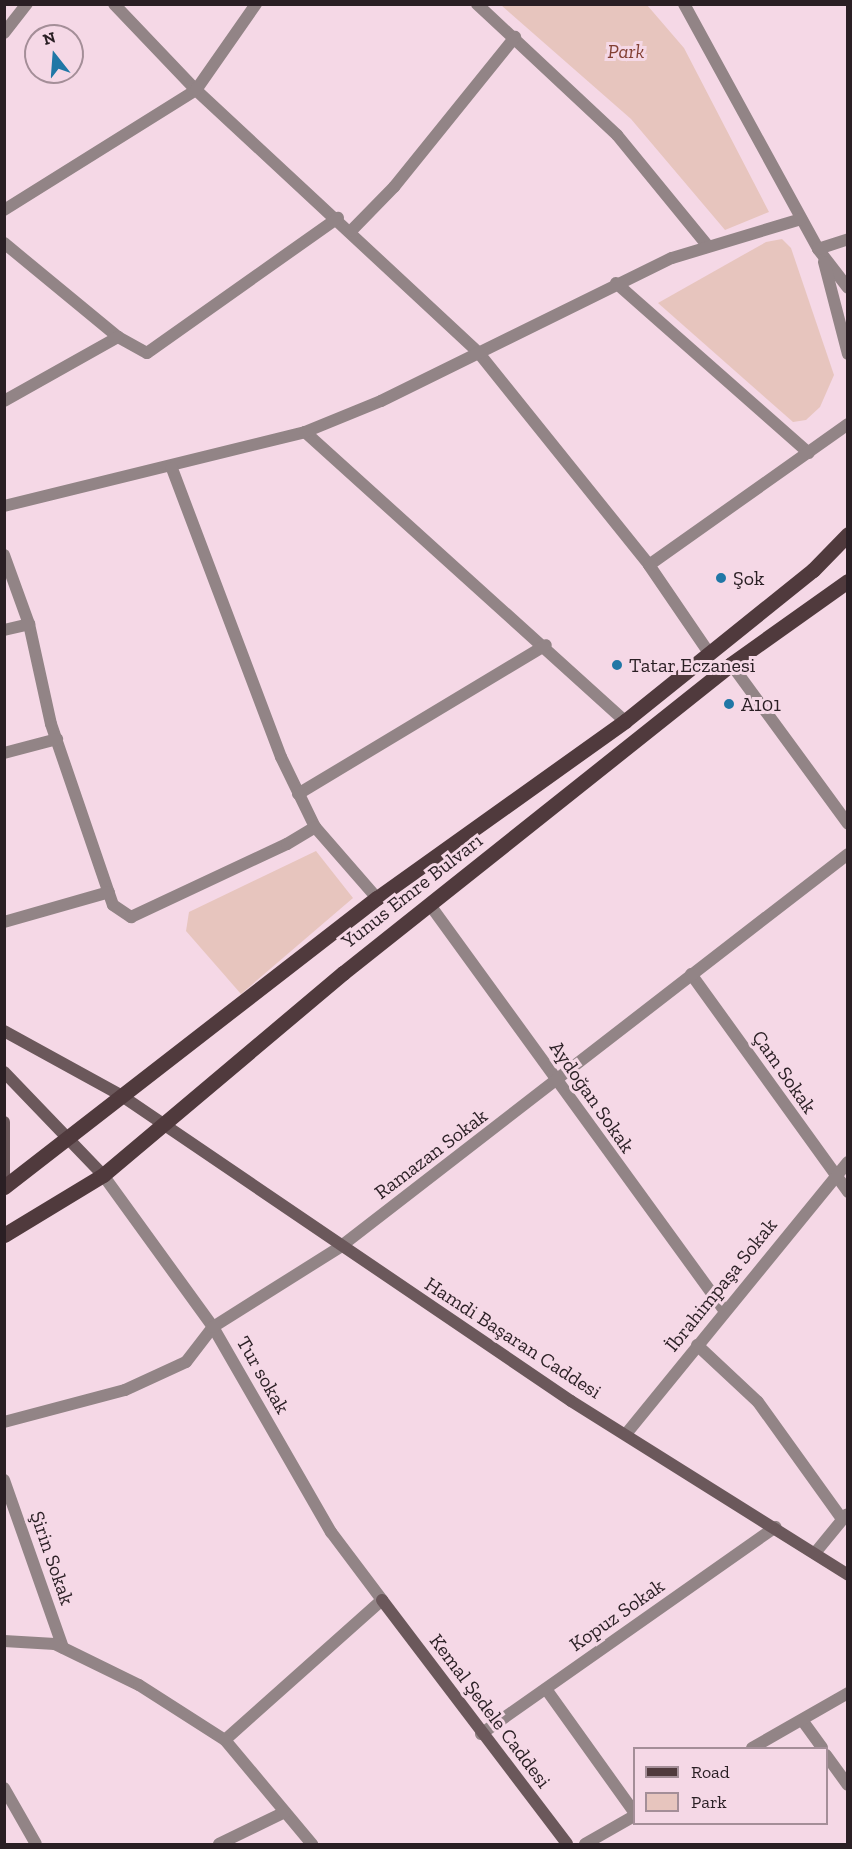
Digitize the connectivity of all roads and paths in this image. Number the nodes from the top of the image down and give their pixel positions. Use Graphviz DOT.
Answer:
graph roads {
  1 [pos="27,4"];
  2 [pos="114,4"];
  3 [pos="256,4"];
  4 [pos="477,4"];
  5 [pos="684,4"];
  6 [pos="4,33"];
  7 [pos="514,37"];
  8 [pos="196,90"];
  9 [pos="4,210"];
  10 [pos="338,218"];
  11 [pos="801,219"];
  12 [pos="351,231"];
  13 [pos="848,239"];
  14 [pos="4,243"];
  15 [pos="707,245"];
  16 [pos="821,254"];
  17 [pos="616,283"];
  18 [pos="848,288"];
  19 [pos="118,337"];
  20 [pos="478,352"];
  21 [pos="848,354"];
  22 [pos="4,400"];
  23 [pos="848,424"];
  24 [pos="305,432"];
  25 [pos="809,453"];
  26 [pos="172,468"];
  27 [pos="4,506"];
  28 [pos="848,534"];
  29 [pos="4,555"];
  30 [pos="649,565"];
  31 [pos="848,581"];
  32 [pos="28,624"];
  33 [pos="4,630"];
  34 [pos="546,645"];
  35 [pos="709,653"];
  36 [pos="731,664"];
  37 [pos="625,721"];
  38 [pos="57,739"];
  39 [pos="4,753"];
  40 [pos="298,794"];
  41 [pos="848,824"];
  42 [pos="315,827"];
  43 [pos="848,854"];
  44 [pos="109,892"];
  45 [pos="377,898"];
  46 [pos="430,905"];
  47 [pos="4,922"];
  48 [pos="691,974"];
  49 [pos="4,1031"];
  50 [pos="4,1072"];
  51 [pos="559,1082"];
  52 [pos="122,1096"];
  53 [pos="4,1122"];
  54 [pos="161,1126"];
  55 [pos="68,1141"];
  56 [pos="848,1162"];
  57 [pos="103,1175"];
  58 [pos="4,1177"];
  59 [pos="835,1177"];
  60 [pos="4,1187"];
  61 [pos="848,1192"];
  62 [pos="4,1235"];
  63 [pos="340,1247"];
  64 [pos="724,1310"];
  65 [pos="213,1328"];
  66 [pos="697,1345"];
  67 [pos="4,1422"];
  68 [pos="626,1434"];
  69 [pos="4,1480"];
  70 [pos="845,1516"];
  71 [pos="776,1527"];
  72 [pos="815,1553"];
  73 [pos="848,1575"];
  74 [pos="382,1600"];
  75 [pos="4,1641"];
  76 [pos="63,1648"];
  77 [pos="546,1689"];
  78 [pos="848,1693"];
  79 [pos="802,1720"];
  80 [pos="481,1734"];
  81 [pos="225,1740"];
  82 [pos="755,1747"];
  83 [pos="821,1747"];
  84 [pos="828,1758"];
  85 [pos="848,1785"];
  86 [pos="4,1788"];
  87 [pos="285,1812"];
  88 [pos="633,1813"];
  89 [pos="633,1815"];
  90 [pos="36,1845"];
  91 [pos="219,1845"];
  92 [pos="312,1845"];
  93 [pos="567,1845"];
  94 [pos="585,1845"];
  1 -- 6 [label="street"];
  2 -- 8 [label="street"];
  3 -- 8 [label="street"];
  4 -- 7 [label="street"];
  5 -- 11 [label="street"];
  7 -- 12 [label="street"];
  7 -- 15 [label="street"];
  8 -- 9 [label="street"];
  8 -- 10 [label="street"];
  10 -- 12 [label="street"];
  10 -- 19 [label="street"];
  11 -- 15 [label="street"];
  11 -- 16 [label="street"];
  12 -- 20 [label="street"];
  13 -- 16 [label="street"];
  14 -- 19 [label="street"];
  15 -- 17 [label="street"];
  16 -- 18 [label="street"];
  16 -- 21 [label="street"];
  17 -- 20 [label="street"];
  17 -- 25 [label="street"];
  19 -- 22 [label="street"];
  20 -- 24 [label="street"];
  20 -- 30 [label="street"];
  23 -- 25 [label="street"];
  24 -- 26 [label="street"];
  24 -- 34 [label="street"];
  25 -- 30 [label="street"];
  26 -- 27 [label="street"];
  26 -- 40 [label="street"];
  28 -- 35 [label="main road, Yunus Emre Bulvarı"];
  29 -- 32 [label="street"];
  30 -- 35 [label="street"];
  31 -- 36 [label="main road, Yunus Emre Bulvarı"];
  32 -- 33 [label="street"];
  32 -- 38 [label="street"];
  34 -- 37 [label="street"];
  34 -- 40 [label="street"];
  35 -- 37 [label="main road, Yunus Emre Bulvarı"];
  36 -- 41 [label="street"];
  36 -- 46 [label="main road, Yunus Emre Bulvarı"];
  37 -- 45 [label="main road, Yunus Emre Bulvarı"];
  38 -- 39 [label="street"];
  38 -- 44 [label="street"];
  40 -- 42 [label="street"];
  42 -- 44 [label="street"];
  42 -- 45 [label="street"];
  43 -- 48 [label="street, Ramazan Sokak"];
  44 -- 47 [label="street"];
  45 -- 52 [label="main road, Yunus Emre Bulvarı"];
  46 -- 51 [label="street, Aydoğan Sokak"];
  46 -- 54 [label="main road, Yunus Emre Bulvarı"];
  48 -- 51 [label="street, Ramazan Sokak"];
  48 -- 59 [label="street, Çam Sokak"];
  49 -- 52 [label="street, Hamdi Başaran Caddesi"];
  50 -- 55 [label="street"];
  51 -- 63 [label="street, Ramazan Sokak"];
  51 -- 64 [label="street, Aydoğan Sokak"];
  52 -- 54 [label="street, Hamdi Başaran Caddesi"];
  52 -- 55 [label="main road, Yunus Emre Bulvarı"];
  53 -- 58 [label="street"];
  54 -- 57 [label="main road, Yunus Emre Bulvarı"];
  54 -- 63 [label="street, Hamdi Başaran Caddesi"];
  55 -- 57 [label="street"];
  55 -- 60 [label="main road, Yunus Emre Bulvarı"];
  56 -- 59 [label="street, İbrahimpaşa Sokak"];
  57 -- 62 [label="main road, Yunus Emre Bulvarı"];
  57 -- 65 [label="street, Tur sokak"];
  59 -- 61 [label="street, Çam Sokak"];
  59 -- 64 [label="street, İbrahimpaşa Sokak"];
  63 -- 65 [label="street, Ramazan Sokak"];
  63 -- 68 [label="street, Hamdi Başaran Caddesi"];
  64 -- 66 [label="street, İbrahimpaşa Sokak"];
  65 -- 67 [label="street, Ramazan Sokak"];
  65 -- 74 [label="street, Tur sokak"];
  66 -- 68 [label="street, İbrahimpaşa Sokak"];
  66 -- 70 [label="street"];
  68 -- 71 [label="street, Hamdi Başaran Caddesi"];
  69 -- 76 [label="street, Şirin Sokak"];
  70 -- 72 [label="street"];
  71 -- 72 [label="street, Hamdi Başaran Caddesi"];
  71 -- 77 [label="street, Kopuz Sokak"];
  72 -- 73 [label="street, Hamdi Başaran Caddesi"];
  74 -- 80 [label="street, Kemal Şedele Caddesi"];
  74 -- 81 [label="street"];
  75 -- 76 [label="street"];
  76 -- 81 [label="street"];
  77 -- 80 [label="street, Kopuz Sokak"];
  77 -- 88 [label="street"];
  78 -- 79 [label="street"];
  79 -- 82 [label="street"];
  79 -- 83 [label="street"];
  80 -- 93 [label="street, Kemal Şedele Caddesi"];
  81 -- 87 [label="street"];
  84 -- 85 [label="street"];
  86 -- 90 [label="street"];
  87 -- 91 [label="street"];
  87 -- 92 [label="street"];
  89 -- 94 [label="street"];
}
